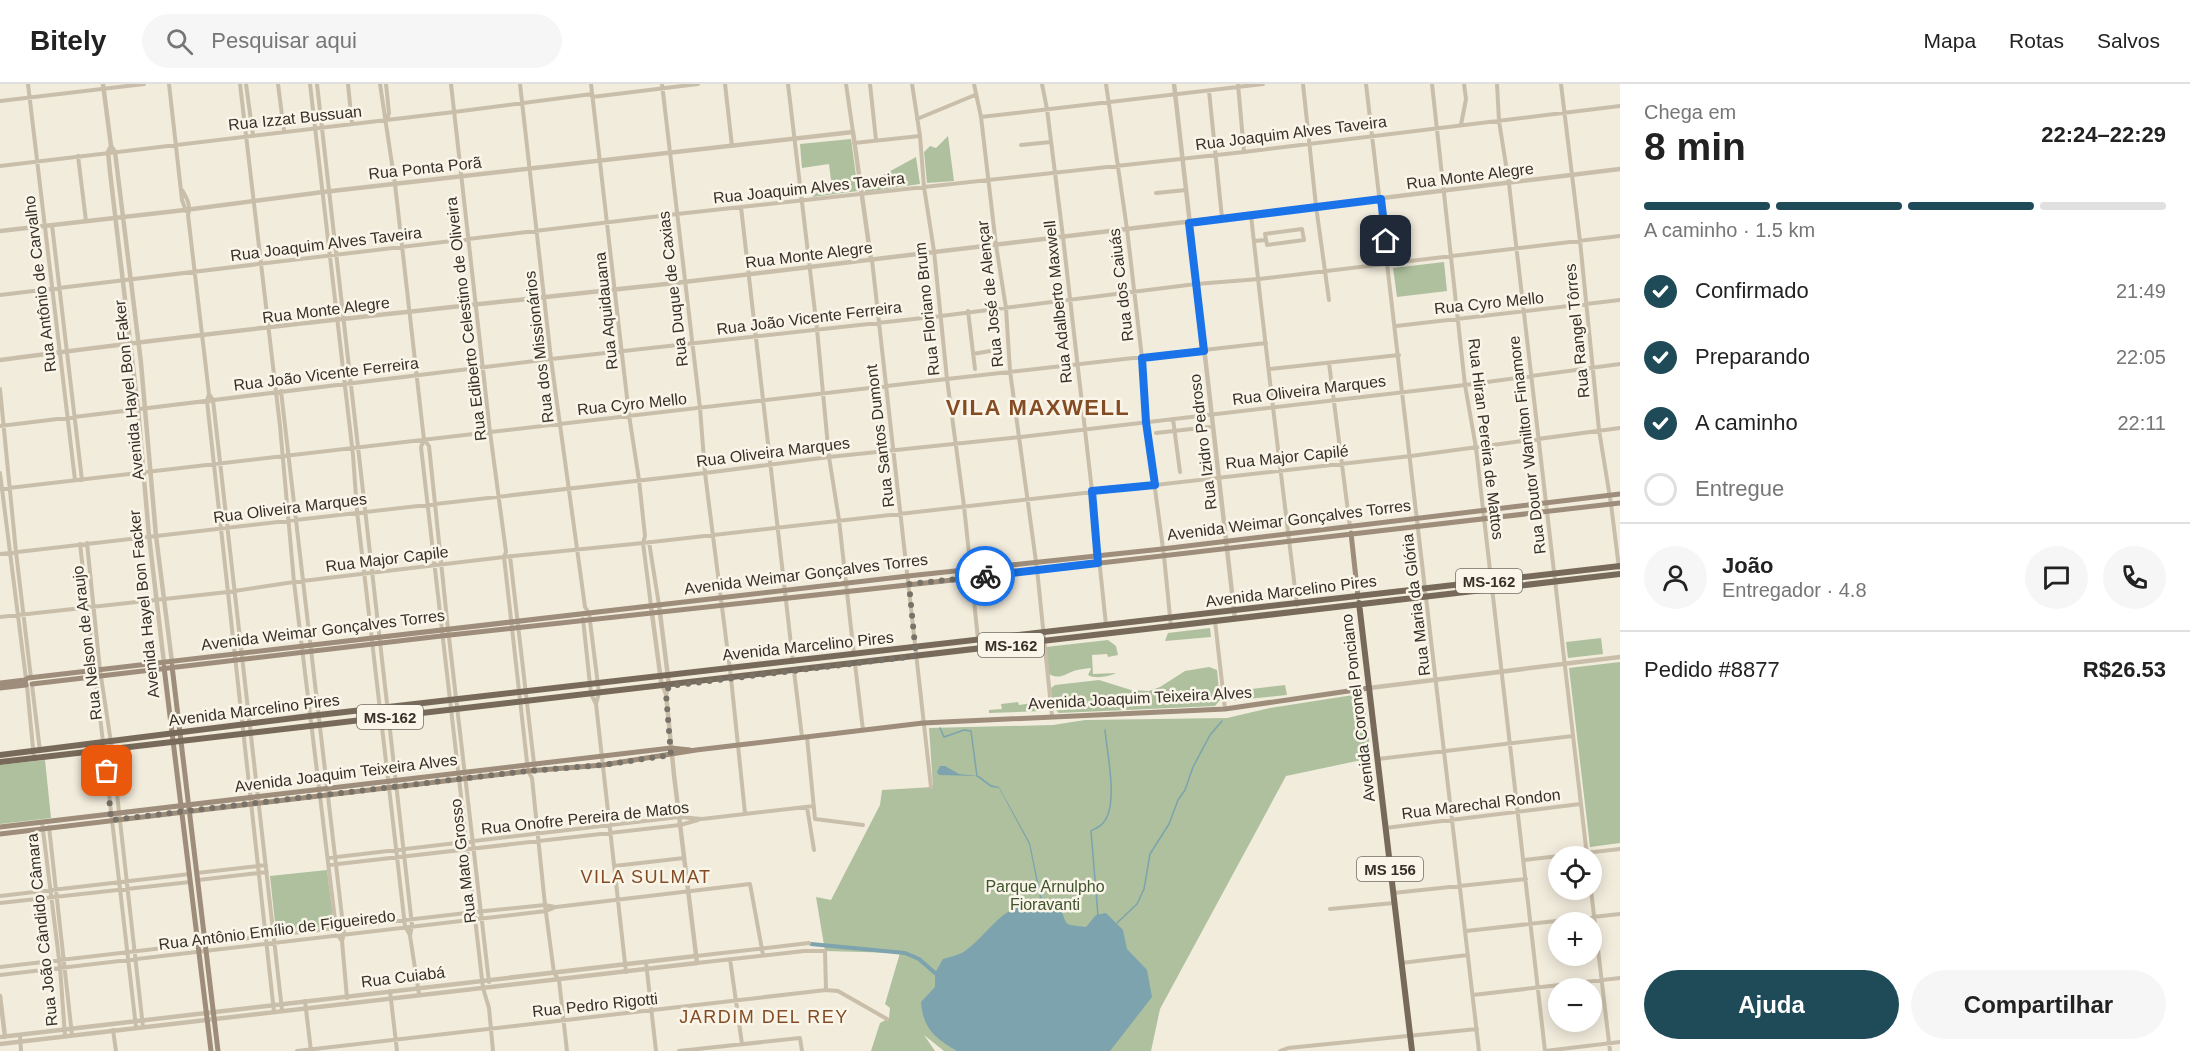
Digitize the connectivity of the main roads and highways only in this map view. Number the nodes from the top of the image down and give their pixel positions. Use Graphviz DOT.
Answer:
graph roads {
  1 [pos="1620,494"];
  2 [pos="1620,502"];
  3 [pos="1546,507"];
  4 [pos="1350,527"];
  5 [pos="1351,534"];
  6 [pos="1289,537"];
  7 [pos="1163,552"];
  8 [pos="1036,566"];
  9 [pos="1619,566"];
  10 [pos="1620,574"];
  11 [pos="786,595"];
  12 [pos="1358,597"];
  13 [pos="722,601"];
  14 [pos="1359,605"];
  15 [pos="652,609"];
  16 [pos="1106,626"];
  17 [pos="1106,634"];
  18 [pos="302,650"];
  19 [pos="854,655"];
  20 [pos="793,662"];
  21 [pos="855,664"];
  22 [pos="172,665"];
  23 [pos="164,666"];
  24 [pos="794,671"];
  25 [pos="29,682"];
  26 [pos="0,683"];
  27 [pos="0,688"];
  28 [pos="1369,688"];
  29 [pos="176,733"];
  30 [pos="181,741"];
  31 [pos="173,742"];
  32 [pos="671,752"];
  33 [pos="37,754"];
  34 [pos="0,755"];
  35 [pos="0,762"];
  36 [pos="535,767"];
  37 [pos="389,784"];
  38 [pos="321,793"];
  39 [pos="258,800"];
  40 [pos="186,805"];
  41 [pos="186,813"];
  42 [pos="114,817"];
  43 [pos="45,825"];
  44 [pos="0,827"];
  45 [pos="0,834"];
  46 [pos="194,873"];
  47 [pos="211,1016"];
  48 [pos="211,1051"];
  49 [pos="218,1051"];
  50 [pos="1412,1051"];
  1 -- 3 [label="main road, Avenida Weimar Gonçalves Torres"];
  2 -- 3 [label="main road, Avenida Weimar Gonçalves Torres"];
  3 -- 4 [label="main road, Avenida Weimar Gonçalves Torres"];
  3 -- 5 [label="main road, Avenida Weimar Gonçalves Torres"];
  4 -- 5 [label="main road, Avenida Coronel Ponciano"];
  4 -- 6 [label="main road, Avenida Weimar Gonçalves Torres"];
  5 -- 6 [label="main road, Avenida Weimar Gonçalves Torres"];
  5 -- 12 [label="main road, Avenida Coronel Ponciano"];
  6 -- 7 [label="main road, Avenida Weimar Gonçalves Torres"];
  6 -- 7 [label="main road, Avenida Weimar Gonçalves Torres"];
  7 -- 8 [label="main road, Avenida Weimar Gonçalves Torres"];
  7 -- 8 [label="main road, Avenida Weimar Gonçalves Torres"];
  8 -- 11 [label="main road, Avenida Weimar Gonçalves Torres"];
  8 -- 11 [label="main road, Avenida Weimar Gonçalves Torres"];
  9 -- 12 [label="main road, Avenida Marcelino Pires / MS-162"];
  10 -- 14 [label="main road, Avenida Marcelino Pires / MS-162"];
  11 -- 13 [label="main road, Avenida Weimar Gonçalves Torres"];
  12 -- 14 [label="main road, Avenida Coronel Ponciano / MS 156"];
  12 -- 16 [label="main road, Avenida Marcelino Pires / MS-162"];
  13 -- 15 [label="main road, Avenida Weimar Gonçalves Torres"];
  13 -- 15 [label="main road, Avenida Weimar Gonçalves Torres"];
  14 -- 17 [label="main road, Avenida Marcelino Pires / MS-162"];
  14 -- 28 [label="main road, Avenida Coronel Ponciano / MS 156"];
  15 -- 18 [label="main road, Avenida Weimar Gonçalves Torres"];
  16 -- 17 [label="main road"];
  16 -- 19 [label="main road, Avenida Marcelino Pires / MS-162"];
  17 -- 21 [label="main road, Avenida Marcelino Pires / MS-162"];
  18 -- 22 [label="main road, Avenida Weimar Gonçalves Torres"];
  18 -- 22 [label="main road, Avenida Weimar Gonçalves Torres"];
  19 -- 20 [label="main road, Avenida Marcelino Pires / MS-162"];
  19 -- 21 [label="main road"];
  20 -- 24 [label="main road"];
  20 -- 29 [label="main road, Avenida Marcelino Pires / MS-162"];
  21 -- 24 [label="main road, Avenida Marcelino Pires / MS-162"];
  22 -- 23 [label="main road, Avenida Weimar Gonçalves Torres"];
  22 -- 29 [label="main road, Avenida Hayel Bon Facker"];
  23 -- 25 [label="main road, Avenida Weimar Gonçalves Torres"];
  23 -- 25 [label="main road, Avenida Weimar Gonçalves Torres"];
  23 -- 29 [label="main road, Avenida Hayel Bon Facker"];
  24 -- 30 [label="main road, Avenida Marcelino Pires / MS-162"];
  25 -- 26 [label="main road, Avenida Weimar Gonçalves Torres"];
  25 -- 27 [label="main road, Avenida Weimar Gonçalves Torres"];
  28 -- 32 [label="main road, Avenida Joaquim Teixeira Alves"];
  28 -- 50 [label="main road, Avenida Coronel Ponciano / MS 156"];
  29 -- 30 [label="main road, Avenida Hayel Bon Facker"];
  29 -- 31 [label="main road, Avenida Hayel Bon Facker"];
  29 -- 33 [label="main road, Avenida Marcelino Pires / MS-162"];
  30 -- 31 [label="main road, Avenida Marcelino Pires / MS-162"];
  30 -- 40 [label="main road, Avenida Hayel Bon Facker"];
  31 -- 33 [label="main road, Avenida Marcelino Pires / MS-162"];
  31 -- 40 [label="main road, Avenida Hayel Bon Facker"];
  32 -- 36 [label="main road, Avenida Joaquim Teixeira Alves"];
  32 -- 36 [label="main road, Avenida Joaquim Teixeira Alves"];
  33 -- 34 [label="main road, Avenida Marcelino Pires / MS-162"];
  33 -- 35 [label="main road, Avenida Marcelino Pires / MS-162"];
  36 -- 37 [label="main road, Avenida Joaquim Teixeira Alves"];
  37 -- 38 [label="main road, Avenida Joaquim Teixeira Alves"];
  37 -- 38 [label="main road, Avenida Joaquim Teixeira Alves"];
  38 -- 39 [label="main road, Avenida Joaquim Teixeira Alves"];
  39 -- 40 [label="main road, Avenida Joaquim Teixeira Alves"];
  39 -- 41 [label="main road, Avenida Joaquim Teixeira Alves"];
  40 -- 41 [label="main road, Avenida Hayel Bon Facker"];
  40 -- 42 [label="main road, Avenida Joaquim Teixeira Alves"];
  41 -- 42 [label="main road, Avenida Joaquim Teixeira Alves"];
  41 -- 46 [label="main road, Avenida Hayel Bon Facker"];
  42 -- 43 [label="main road, Avenida Joaquim Teixeira Alves"];
  43 -- 44 [label="main road, Avenida Joaquim Teixeira Alves"];
  43 -- 45 [label="main road, Avenida Joaquim Teixeira Alves"];
  46 -- 47 [label="main road, Avenida Hayel Bon Facker"];
  46 -- 47 [label="main road, Avenida Hayel Bon Facker"];
  47 -- 48 [label="main road, Avenida Hayel Bon Facker"];
  47 -- 49 [label="main road, Avenida Hayel Bon Facker"];
}
